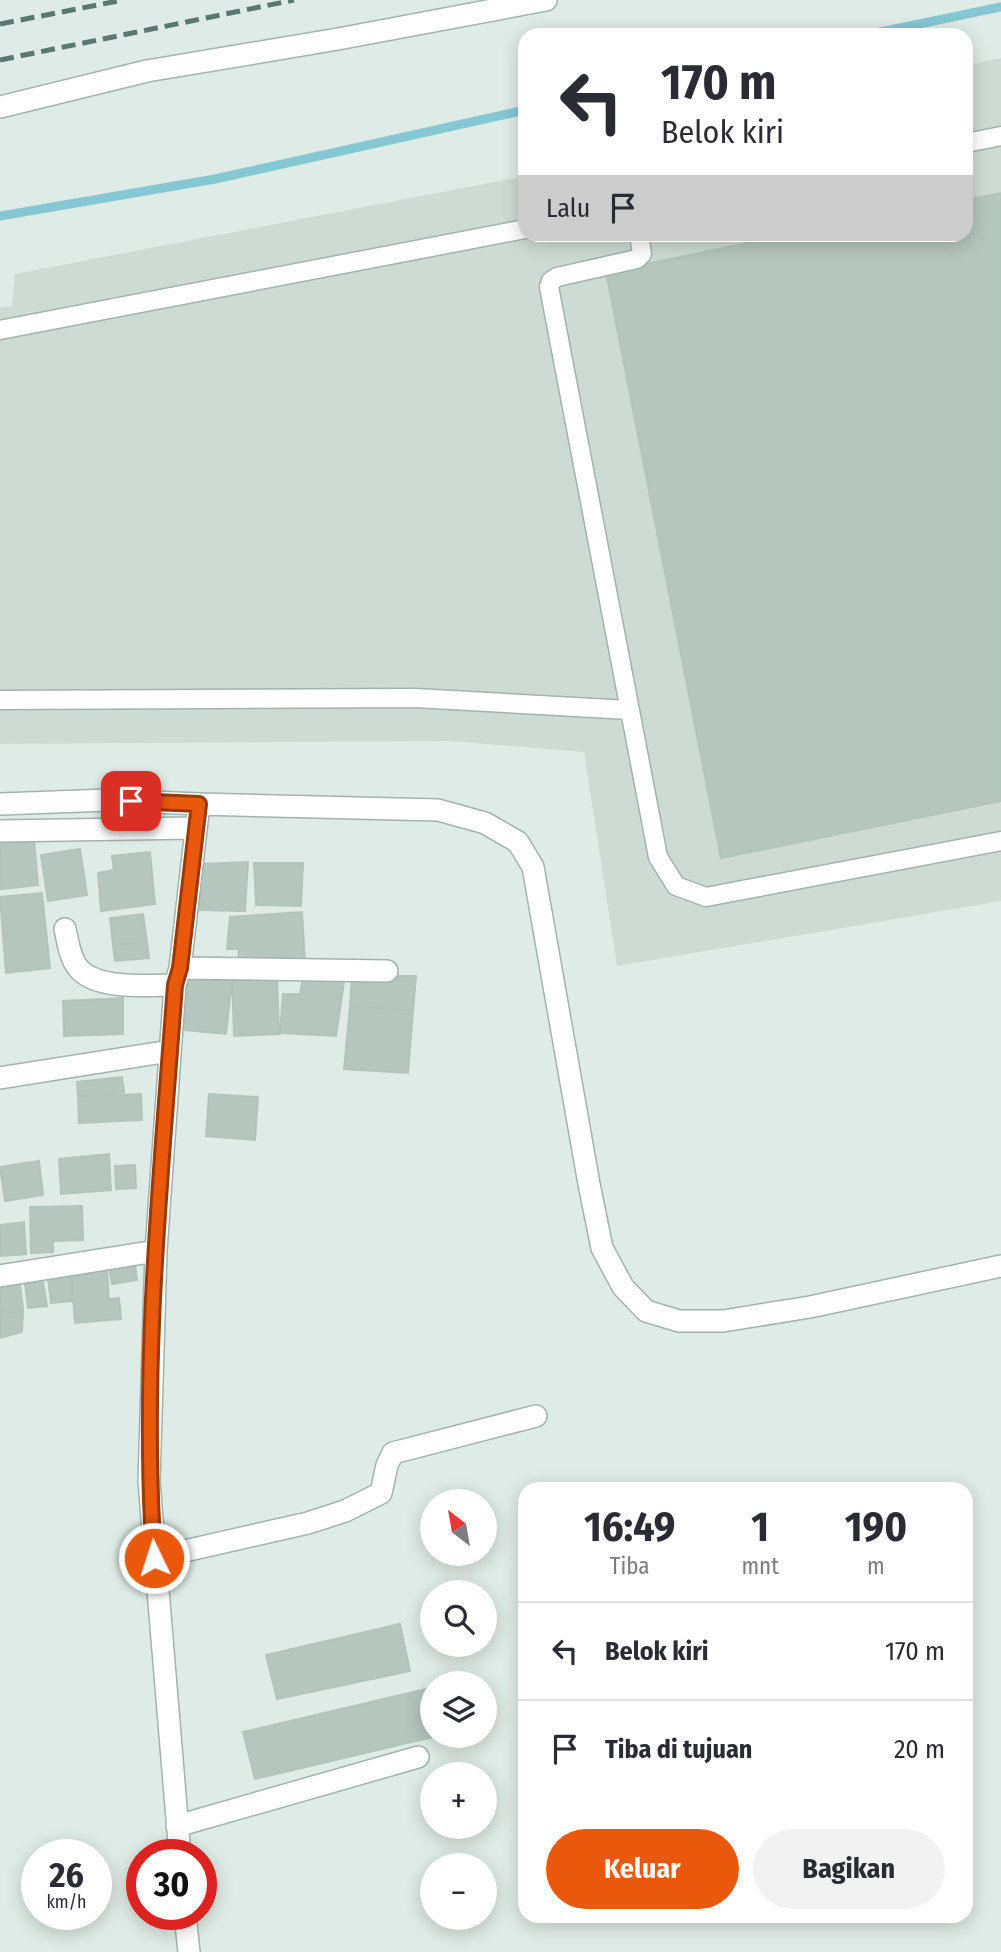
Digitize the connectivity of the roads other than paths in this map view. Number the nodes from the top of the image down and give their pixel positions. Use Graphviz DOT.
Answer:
graph roads {
  1 [pos="546,0"];
  2 [pos="0,107"];
  3 [pos="1001,136"];
  4 [pos="973,142"];
  5 [pos="518,230"];
  6 [pos="640,242"];
  7 [pos="4,330"];
  8 [pos="0,700"];
  9 [pos="629,710"];
  10 [pos="0,804"];
  11 [pos="199,804"];
  12 [pos="195,828"];
  13 [pos="0,831"];
  14 [pos="1001,841"];
  15 [pos="65,929"];
  16 [pos="387,971"];
  17 [pos="177,977"];
  18 [pos="170,1051"];
  19 [pos="0,1079"];
  20 [pos="156,1251"];
  21 [pos="1001,1266"];
  22 [pos="0,1276"];
  23 [pos="536,1416"];
  24 [pos="154,1558"];
  25 [pos="418,1756"];
  26 [pos="177,1825"];
  27 [pos="178,1839"];
  28 [pos="187,1930"];
  29 [pos="189,1952"];
  1 -- 2 [label="street"];
  3 -- 4 [label="lane"];
  5 -- 7 [label="lane"];
  6 -- 9 [label="lane"];
  8 -- 9 [label="lane"];
  9 -- 14 [label="lane"];
  10 -- 11 [label="street"];
  11 -- 12 [label="street"];
  11 -- 21 [label="street"];
  12 -- 13 [label="street"];
  12 -- 17 [label="street"];
  15 -- 17 [label="street"];
  16 -- 17 [label="street"];
  17 -- 18 [label="street"];
  18 -- 19 [label="street"];
  18 -- 20 [label="street"];
  20 -- 22 [label="street"];
  20 -- 24 [label="street"];
  23 -- 24 [label="street"];
  24 -- 26 [label="street"];
  25 -- 26 [label="street"];
  26 -- 27 [label="street"];
  28 -- 29 [label="street"];
}
